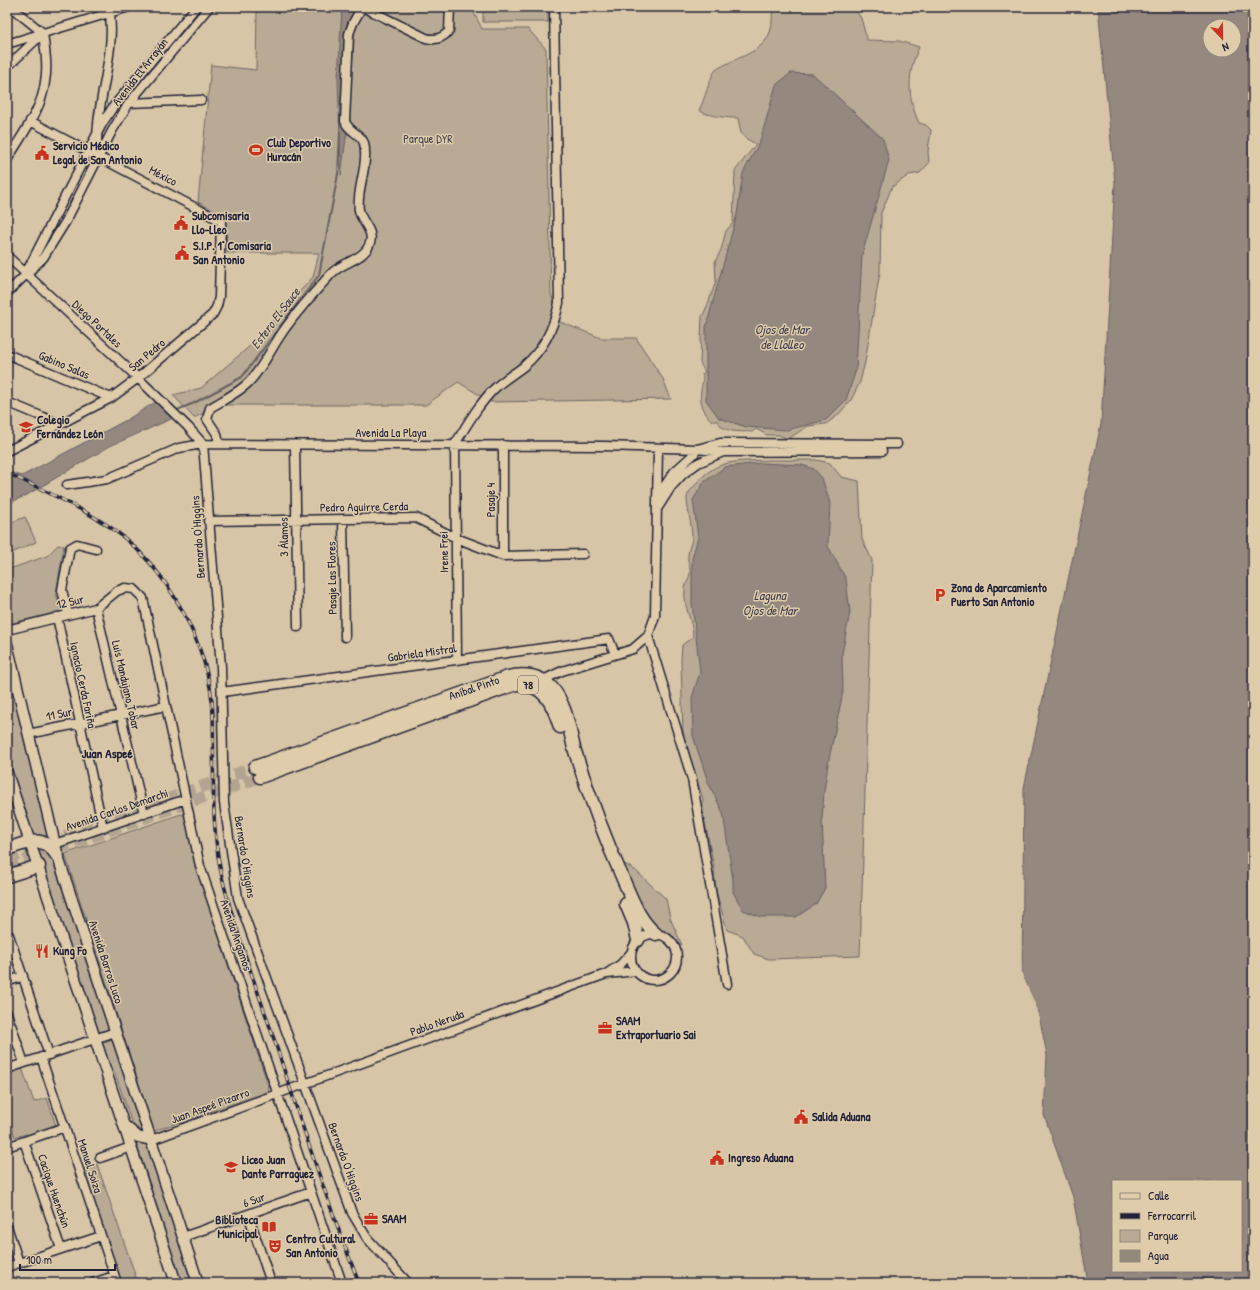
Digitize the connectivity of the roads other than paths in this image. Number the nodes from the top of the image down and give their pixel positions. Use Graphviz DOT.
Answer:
graph roads {
  1 [pos="12,7"];
  2 [pos="129,7"];
  3 [pos="196,7"];
  4 [pos="209,7"];
  5 [pos="362,7"];
  6 [pos="450,7"];
  7 [pos="554,7"];
  8 [pos="109,10"];
  9 [pos="43,33"];
  10 [pos="7,44"];
  11 [pos="7,67"];
  12 [pos="201,100"];
  13 [pos="129,103"];
  14 [pos="30,121"];
  15 [pos="97,133"];
  16 [pos="88,152"];
  17 [pos="98,157"];
  18 [pos="7,160"];
  19 [pos="221,221"];
  20 [pos="7,256"];
  21 [pos="26,274"];
  22 [pos="7,293"];
  23 [pos="7,354"];
  24 [pos="138,378"];
  25 [pos="111,398"];
  26 [pos="7,402"];
  27 [pos="60,424"];
  28 [pos="203,444"];
  29 [pos="219,444"];
  30 [pos="455,444"];
  31 [pos="896,444"];
  32 [pos="295,445"];
  33 [pos="502,445"];
  34 [pos="658,448"];
  35 [pos="697,449"];
  36 [pos="7,451"];
  37 [pos="723,452"];
  38 [pos="882,452"];
  39 [pos="67,485"];
  40 [pos="656,497"];
  41 [pos="656,512"];
  42 [pos="343,519"];
  43 [pos="296,520"];
  44 [pos="208,521"];
  45 [pos="456,538"];
  46 [pos="96,549"];
  47 [pos="583,554"];
  48 [pos="503,556"];
  49 [pos="134,589"];
  50 [pos="96,608"];
  51 [pos="68,614"];
  52 [pos="57,617"];
  53 [pos="298,627"];
  54 [pos="7,630"];
  55 [pos="648,636"];
  56 [pos="345,637"];
  57 [pos="7,644"];
  58 [pos="615,654"];
  59 [pos="458,660"];
  60 [pos="538,683"];
  61 [pos="222,692"];
  62 [pos="166,706"];
  63 [pos="120,715"];
  64 [pos="79,722"];
  65 [pos="28,734"];
  66 [pos="258,772"];
  67 [pos="7,773"];
  68 [pos="186,799"];
  69 [pos="144,814"];
  70 [pos="103,828"];
  71 [pos="30,841"];
  72 [pos="55,844"];
  73 [pos="7,849"];
  74 [pos="58,857"];
  75 [pos="39,866"];
  76 [pos="7,876"];
  77 [pos="656,934"];
  78 [pos="8,935"];
  79 [pos="638,940"];
  80 [pos="631,953"];
  81 [pos="636,971"];
  82 [pos="606,974"];
  83 [pos="23,976"];
  84 [pos="7,982"];
  85 [pos="727,984"];
  86 [pos="7,1012"];
  87 [pos="115,1032"];
  88 [pos="95,1039"];
  89 [pos="45,1056"];
  90 [pos="24,1063"];
  91 [pos="7,1069"];
  92 [pos="306,1084"];
  93 [pos="277,1094"];
  94 [pos="123,1124"];
  95 [pos="65,1127"];
  96 [pos="151,1140"];
  97 [pos="24,1141"];
  98 [pos="7,1147"];
  99 [pos="131,1147"];
  100 [pos="100,1158"];
  101 [pos="311,1192"];
  102 [pos="248,1214"];
  103 [pos="7,1226"];
  104 [pos="101,1236"];
  105 [pos="183,1237"];
  106 [pos="9,1238"];
  107 [pos="61,1249"];
  108 [pos="20,1263"];
  109 [pos="7,1267"];
  110 [pos="115,1279"];
  111 [pos="92,1283"];
  112 [pos="176,1283"];
  113 [pos="198,1283"];
  114 [pos="272,1283"];
  115 [pos="342,1283"];
  116 [pos="408,1283"];
  1 -- 9 [label="street"];
  2 -- 8 [label="street"];
  3 -- 15 [label="street, Avenida El Arrayán"];
  4 -- 13 [label="street, Avenida El Arrayán"];
  5 -- 6 [label="street"];
  5 -- 29 [label="street"];
  7 -- 30 [label="street"];
  8 -- 9 [label="street"];
  8 -- 15 [label="street"];
  9 -- 10 [label="street"];
  9 -- 11 [label="street"];
  9 -- 14 [label="street"];
  12 -- 13 [label="street"];
  13 -- 17 [label="street, Avenida El Arrayán"];
  14 -- 16 [label="street, México"];
  14 -- 18 [label="street"];
  15 -- 16 [label="street, Avenida El Arrayán"];
  15 -- 17 [label="street"];
  16 -- 17 [label="street, México"];
  16 -- 21 [label="street, Avenida El Arrayán"];
  17 -- 19 [label="street, México"];
  17 -- 21 [label="street, Avenida El Arrayán"];
  19 -- 24 [label="street, San Pedro"];
  20 -- 21 [label="street, Diego Portales"];
  21 -- 22 [label="street"];
  21 -- 24 [label="street, Diego Portales"];
  23 -- 25 [label="street, Gabino Salas"];
  24 -- 25 [label="street, San Pedro"];
  24 -- 28 [label="street, Diego Portales"];
  25 -- 27 [label="street, San Pedro"];
  26 -- 27 [label="street"];
  27 -- 36 [label="street, San Pedro"];
  28 -- 29 [label="street, Avenida La Playa"];
  28 -- 39 [label="street, Avenida La Playa"];
  28 -- 44 [label="street, Bernardo O'Higgins"];
  29 -- 32 [label="street, Avenida La Playa"];
  30 -- 32 [label="street, Avenida La Playa"];
  30 -- 33 [label="street, Avenida La Playa"];
  30 -- 45 [label="street, Irene Frei"];
  31 -- 35 [label="street"];
  32 -- 43 [label="street, 3 Álamos"];
  33 -- 34 [label="street, Avenida La Playa"];
  33 -- 48 [label="street, Pasaje 4"];
  34 -- 35 [label="street, Avenida La Playa"];
  34 -- 40 [label="street"];
  35 -- 37 [label="street, Avenida La Playa"];
  35 -- 40 [label="street"];
  37 -- 38 [label="street, Avenida La Playa"];
  37 -- 41 [label="street"];
  40 -- 41 [label="street"];
  41 -- 55 [label="street"];
  42 -- 43 [label="street, Pedro Aguirre Cerda"];
  42 -- 45 [label="street, Pedro Aguirre Cerda"];
  42 -- 56 [label="street, Pasaje Las Flores"];
  43 -- 44 [label="street, Pedro Aguirre Cerda"];
  43 -- 53 [label="street, 3 Álamos"];
  44 -- 61 [label="street, Bernardo O'Higgins"];
  45 -- 48 [label="street, Pedro Aguirre Cerda"];
  45 -- 59 [label="street, Irene Frei"];
  46 -- 51 [label="street"];
  47 -- 48 [label="street, Pedro Aguirre Cerda"];
  49 -- 50 [label="street, 12 Sur"];
  49 -- 62 [label="street, Avenida Angamos"];
  50 -- 51 [label="street, 12 Sur"];
  50 -- 63 [label="street, Luis Mandujano Tobar"];
  51 -- 52 [label="street, 12 Sur"];
  52 -- 54 [label="street, 12 Sur"];
  52 -- 64 [label="street, Ignacio Cerda Fariña"];
  55 -- 58 [label="street"];
  55 -- 85 [label="street"];
  57 -- 65 [label="main road, Avenida Barros Luco"];
  58 -- 59 [label="street, Gabriela Mistral"];
  58 -- 60 [label="street"];
  59 -- 61 [label="street, Gabriela Mistral"];
  60 -- 66 [label="highway, Aníbal Pinto / 78"];
  60 -- 77 [label="highway, 78"];
  60 -- 79 [label="highway, Aníbal Pinto / 78"];
  61 -- 92 [label="street, Bernardo O'Higgins"];
  62 -- 63 [label="street, 11 Sur"];
  62 -- 68 [label="street, Avenida Angamos"];
  63 -- 64 [label="street, 11 Sur"];
  63 -- 69 [label="street, Luis Mandujano Tobar"];
  64 -- 65 [label="street, 11 Sur"];
  64 -- 70 [label="street, Ignacio Cerda Fariña"];
  65 -- 72 [label="main road, Avenida Barros Luco"];
  67 -- 71 [label="main road"];
  68 -- 69 [label="street, Avenida Carlos Demarchi"];
  68 -- 93 [label="street, Avenida Angamos"];
  69 -- 70 [label="street, Avenida Carlos Demarchi"];
  70 -- 72 [label="street, Avenida Carlos Demarchi"];
  71 -- 73 [label="highway"];
  71 -- 74 [label="highway"];
  71 -- 75 [label="main road"];
  72 -- 74 [label="main road, Avenida Barros Luco"];
  74 -- 87 [label="main road, Avenida Barros Luco"];
  75 -- 76 [label="highway"];
  75 -- 88 [label="main road"];
  77 -- 79 [label="street"];
  77 -- 81 [label="street"];
  78 -- 83 [label="street, Manuel Soiza"];
  79 -- 80 [label="street"];
  80 -- 81 [label="street"];
  80 -- 82 [label="street, Pablo Neruda"];
  81 -- 82 [label="street, Pablo Neruda"];
  82 -- 92 [label="street, Pablo Neruda"];
  83 -- 84 [label="street"];
  83 -- 89 [label="street, Manuel Soiza"];
  86 -- 90 [label="street"];
  87 -- 88 [label="street"];
  87 -- 96 [label="main road, Avenida Barros Luco"];
  88 -- 89 [label="street"];
  88 -- 94 [label="main road"];
  89 -- 90 [label="street"];
  89 -- 95 [label="street, Manuel Soiza"];
  90 -- 91 [label="street"];
  92 -- 93 [label="street, Pablo Neruda"];
  92 -- 116 [label="street, Bernardo O'Higgins"];
  93 -- 96 [label="street, Juan Aspeé Pizarro"];
  93 -- 101 [label="street, Avenida Angamos"];
  94 -- 96 [label="main road"];
  94 -- 99 [label="main road"];
  95 -- 97 [label="street"];
  95 -- 104 [label="street, Manuel Soiza"];
  96 -- 105 [label="main road, Avenida Barros Luco"];
  97 -- 98 [label="street"];
  97 -- 107 [label="street, Cacique Huenchún"];
  99 -- 100 [label="street"];
  99 -- 112 [label="main road"];
  101 -- 102 [label="street, 6 Sur"];
  101 -- 115 [label="street, Avenida Angamos"];
  102 -- 105 [label="street, 6 Sur"];
  102 -- 114 [label="street"];
  103 -- 106 [label="street"];
  104 -- 107 [label="street"];
  104 -- 110 [label="street, Manuel Soiza"];
  105 -- 113 [label="main road, Avenida Barros Luco"];
  106 -- 108 [label="street"];
  107 -- 108 [label="street"];
  108 -- 109 [label="street"];
  110 -- 111 [label="street"];
}
